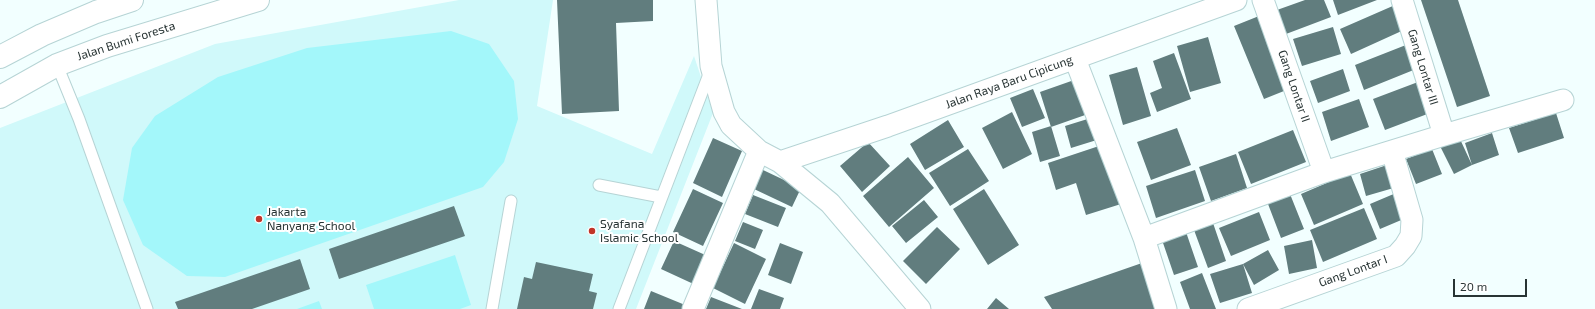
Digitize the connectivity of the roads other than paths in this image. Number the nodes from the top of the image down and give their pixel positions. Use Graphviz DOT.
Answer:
graph roads {
  1 [pos="132,0"];
  2 [pos="258,0"];
  3 [pos="706,0"];
  4 [pos="1236,0"];
  5 [pos="1264,0"];
  6 [pos="1402,0"];
  7 [pos="0,57"];
  8 [pos="1075,59"];
  9 [pos="57,65"];
  10 [pos="711,66"];
  11 [pos="0,97"];
  12 [pos="1563,100"];
  13 [pos="1444,135"];
  14 [pos="759,151"];
  15 [pos="1392,151"];
  16 [pos="780,162"];
  17 [pos="1324,172"];
  18 [pos="599,185"];
  19 [pos="661,197"];
  20 [pos="511,201"];
  21 [pos="1144,238"];
  22 [pos="148,309"];
  23 [pos="492,309"];
  24 [pos="619,309"];
  25 [pos="693,309"];
  26 [pos="920,309"];
  27 [pos="1166,309"];
  28 [pos="1248,309"];
  1 -- 7 [label="main road"];
  2 -- 9 [label="main road, Jalan Bumi Foresta"];
  3 -- 10 [label="street"];
  4 -- 8 [label="street, Jalan Raya Baru Cipicung"];
  5 -- 17 [label="street, Gang Lontar II"];
  6 -- 13 [label="street, Gang Lontar III"];
  8 -- 16 [label="street, Jalan Raya Baru Cipicung"];
  8 -- 21 [label="street"];
  9 -- 11 [label="main road, Jalan Bumi Foresta"];
  9 -- 22 [label="lane"];
  10 -- 14 [label="street"];
  10 -- 19 [label="lane"];
  12 -- 13 [label="street"];
  13 -- 15 [label="street"];
  14 -- 16 [label="street"];
  14 -- 25 [label="street"];
  15 -- 17 [label="street"];
  15 -- 28 [label="street, Gang Lontar I"];
  16 -- 26 [label="street"];
  17 -- 21 [label="street"];
  18 -- 19 [label="lane"];
  19 -- 24 [label="lane"];
  20 -- 23 [label="lane"];
  21 -- 27 [label="street"];
}
